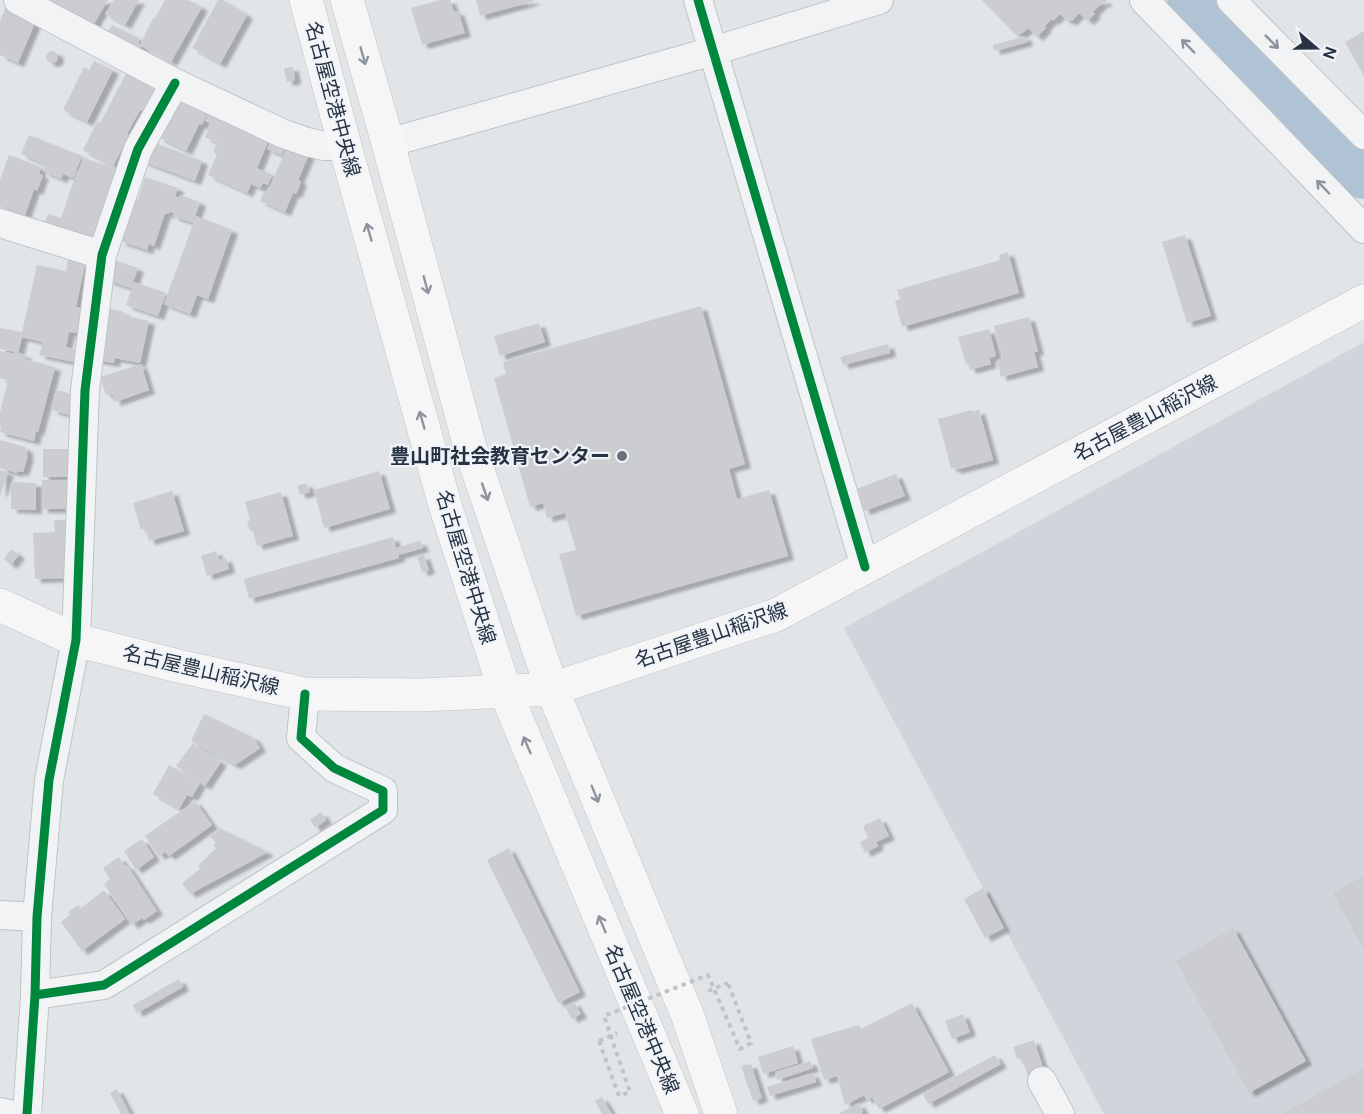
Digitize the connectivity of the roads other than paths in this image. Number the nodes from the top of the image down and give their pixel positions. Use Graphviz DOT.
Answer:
graph roads {
  1 [pos="18,0"];
  2 [pos="306,0"];
  3 [pos="347,0"];
  4 [pos="698,0"];
  5 [pos="879,0"];
  6 [pos="1144,0"];
  7 [pos="1231,0"];
  8 [pos="712,51"];
  9 [pos="176,83"];
  10 [pos="1364,135"];
  11 [pos="388,143"];
  12 [pos="345,146"];
  13 [pos="0,223"];
  14 [pos="1364,229"];
  15 [pos="102,255"];
  16 [pos="1364,301"];
  17 [pos="865,567"];
  18 [pos="0,606"];
  19 [pos="76,640"];
  20 [pos="552,689"];
  21 [pos="505,691"];
  22 [pos="305,694"];
  23 [pos="0,915"];
  24 [pos="37,916"];
  25 [pos="35,995"];
  26 [pos="1042,1081"];
  27 [pos="0,1112"];
  28 [pos="9,1114"];
  29 [pos="27,1114"];
  30 [pos="682,1114"];
  31 [pos="721,1114"];
  32 [pos="1060,1114"];
  1 -- 9 [label="street"];
  2 -- 12 [label="main road, 名古屋空港中央線"];
  3 -- 11 [label="main road, 名古屋空港中央線, one-way"];
  4 -- 8 [label="street"];
  5 -- 8 [label="street"];
  14 -- 6 [label="street, one-way"];
  7 -- 10 [label="street, one-way"];
  8 -- 11 [label="street"];
  8 -- 17 [label="street"];
  9 -- 12 [label="street"];
  9 -- 15 [label="street"];
  11 -- 20 [label="main road, 名古屋空港中央線, one-way"];
  21 -- 12 [label="main road, 名古屋空港中央線, one-way"];
  13 -- 15 [label="street"];
  15 -- 19 [label="street"];
  16 -- 17 [label="main road, 名古屋豊山稲沢線"];
  17 -- 20 [label="main road, 名古屋豊山稲沢線"];
  18 -- 19 [label="main road, 名古屋豊山稲沢線"];
  19 -- 22 [label="main road, 名古屋豊山稲沢線"];
  19 -- 24 [label="street"];
  20 -- 21 [label="main road, 名古屋豊山稲沢線"];
  20 -- 31 [label="main road, 名古屋空港中央線, one-way"];
  21 -- 22 [label="main road, 名古屋豊山稲沢線"];
  30 -- 21 [label="main road, 名古屋空港中央線, one-way"];
  22 -- 25 [label="street"];
  23 -- 24 [label="street"];
  24 -- 25 [label="street"];
  25 -- 29 [label="street"];
  26 -- 32 [label="street"];
  27 -- 28 [label="street"];
}
